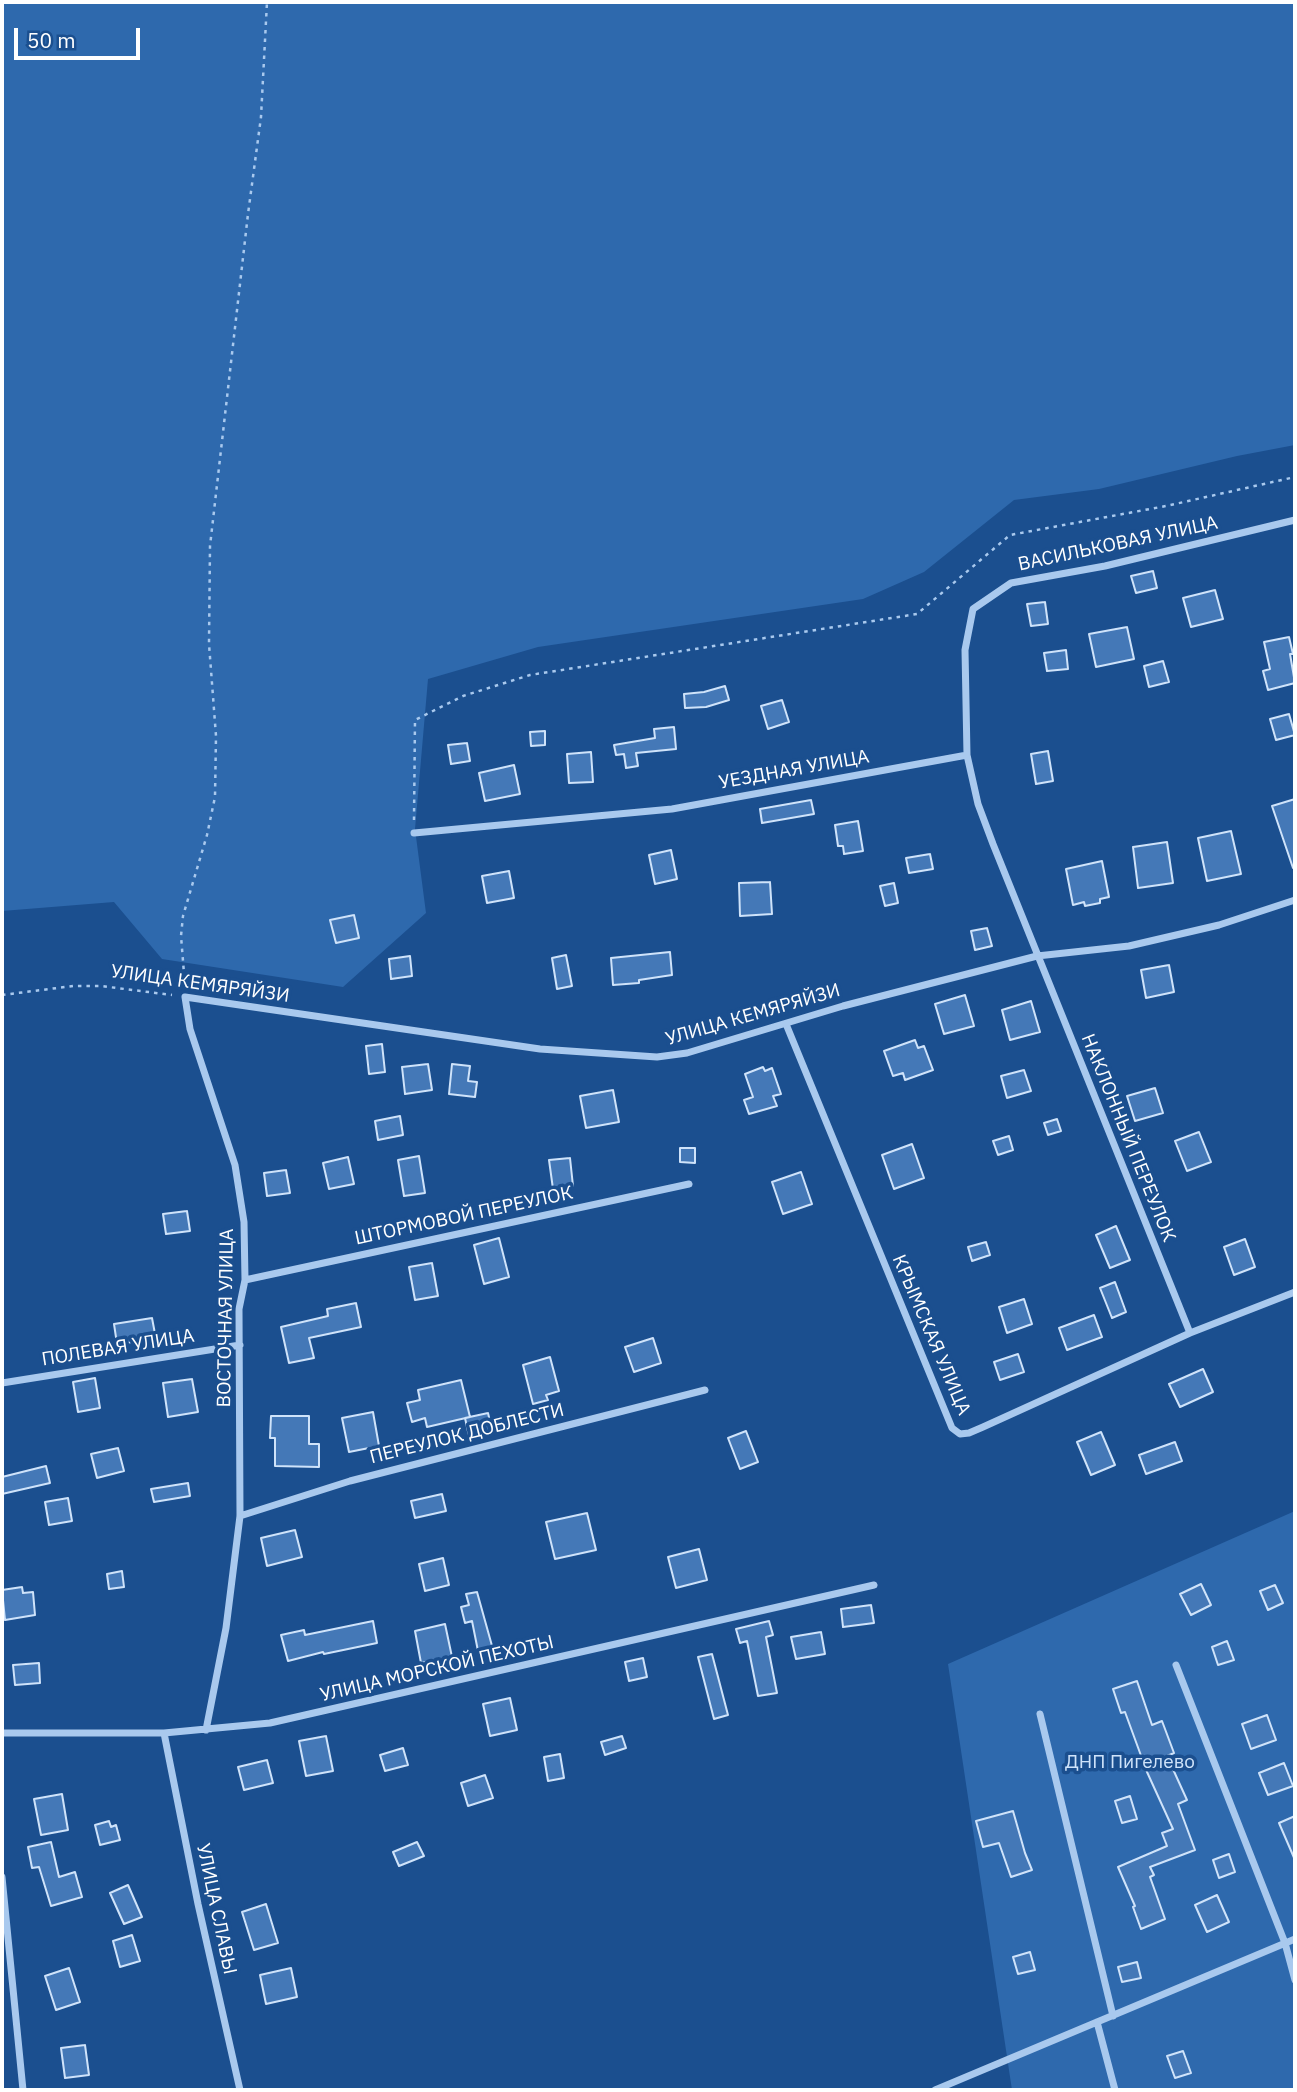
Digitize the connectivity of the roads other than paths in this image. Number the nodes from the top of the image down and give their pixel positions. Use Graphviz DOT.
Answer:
graph roads {
  1 [pos="1295,520"];
  2 [pos="967,755"];
  3 [pos="414,834"];
  4 [pos="1295,900"];
  5 [pos="1037,956"];
  6 [pos="186,997"];
  7 [pos="786,1024"];
  8 [pos="690,1184"];
  9 [pos="245,1280"];
  10 [pos="1295,1292"];
  11 [pos="1190,1333"];
  12 [pos="240,1345"];
  13 [pos="2,1383"];
  14 [pos="705,1390"];
  15 [pos="240,1516"];
  16 [pos="874,1585"];
  17 [pos="1176,1665"];
  18 [pos="1040,1714"];
  19 [pos="206,1730"];
  20 [pos="2,1733"];
  21 [pos="164,1733"];
  22 [pos="2,1877"];
  23 [pos="1295,1939"];
  24 [pos="1285,1943"];
  25 [pos="1295,1980"];
  26 [pos="1113,2016"];
  27 [pos="1097,2022"];
  28 [pos="23,2090"];
  29 [pos="240,2090"];
  30 [pos="935,2090"];
  31 [pos="1115,2090"];
  1 -- 2 [label="street, ВАСИЛЬКОВАЯ УЛИЦА"];
  2 -- 3 [label="street, УЕЗДНАЯ УЛИЦА"];
  2 -- 5 [label="street"];
  4 -- 5 [label="street, УЛИЦА КЕМЯРЯЙЗИ"];
  5 -- 7 [label="street, УЛИЦА КЕМЯРЯЙЗИ"];
  5 -- 11 [label="street, НАКЛОННЫЙ ПЕРЕУЛОК"];
  6 -- 7 [label="street, УЛИЦА КЕМЯРЯЙЗИ"];
  6 -- 9 [label="street, ВОСТОЧНАЯ УЛИЦА"];
  7 -- 11 [label="street, КРЫМСКАЯ УЛИЦА"];
  8 -- 9 [label="street, ШТОРМОВОЙ ПЕРЕУЛОК"];
  9 -- 12 [label="street, ВОСТОЧНАЯ УЛИЦА"];
  10 -- 11 [label="street, КРЫМСКАЯ УЛИЦА"];
  12 -- 13 [label="street, ПОЛЕВАЯ УЛИЦА"];
  12 -- 15 [label="street, ВОСТОЧНАЯ УЛИЦА"];
  14 -- 15 [label="street, ПЕРЕУЛОК ДОБЛЕСТИ"];
  15 -- 19 [label="street, ВОСТОЧНАЯ УЛИЦА"];
  16 -- 19 [label="street, УЛИЦА МОРСКОЙ ПЕХОТЫ"];
  17 -- 24 [label="street"];
  18 -- 26 [label="street"];
  19 -- 21 [label="street, УЛИЦА МОРСКОЙ ПЕХОТЫ"];
  20 -- 21 [label="street, УЛИЦА МОРСКОЙ ПЕХОТЫ"];
  21 -- 29 [label="street, УЛИЦА СЛАВЫ"];
  22 -- 28 [label="street"];
  23 -- 24 [label="street"];
  24 -- 25 [label="street"];
  24 -- 26 [label="street"];
  26 -- 27 [label="street"];
  27 -- 30 [label="street"];
  27 -- 31 [label="street"];
}
